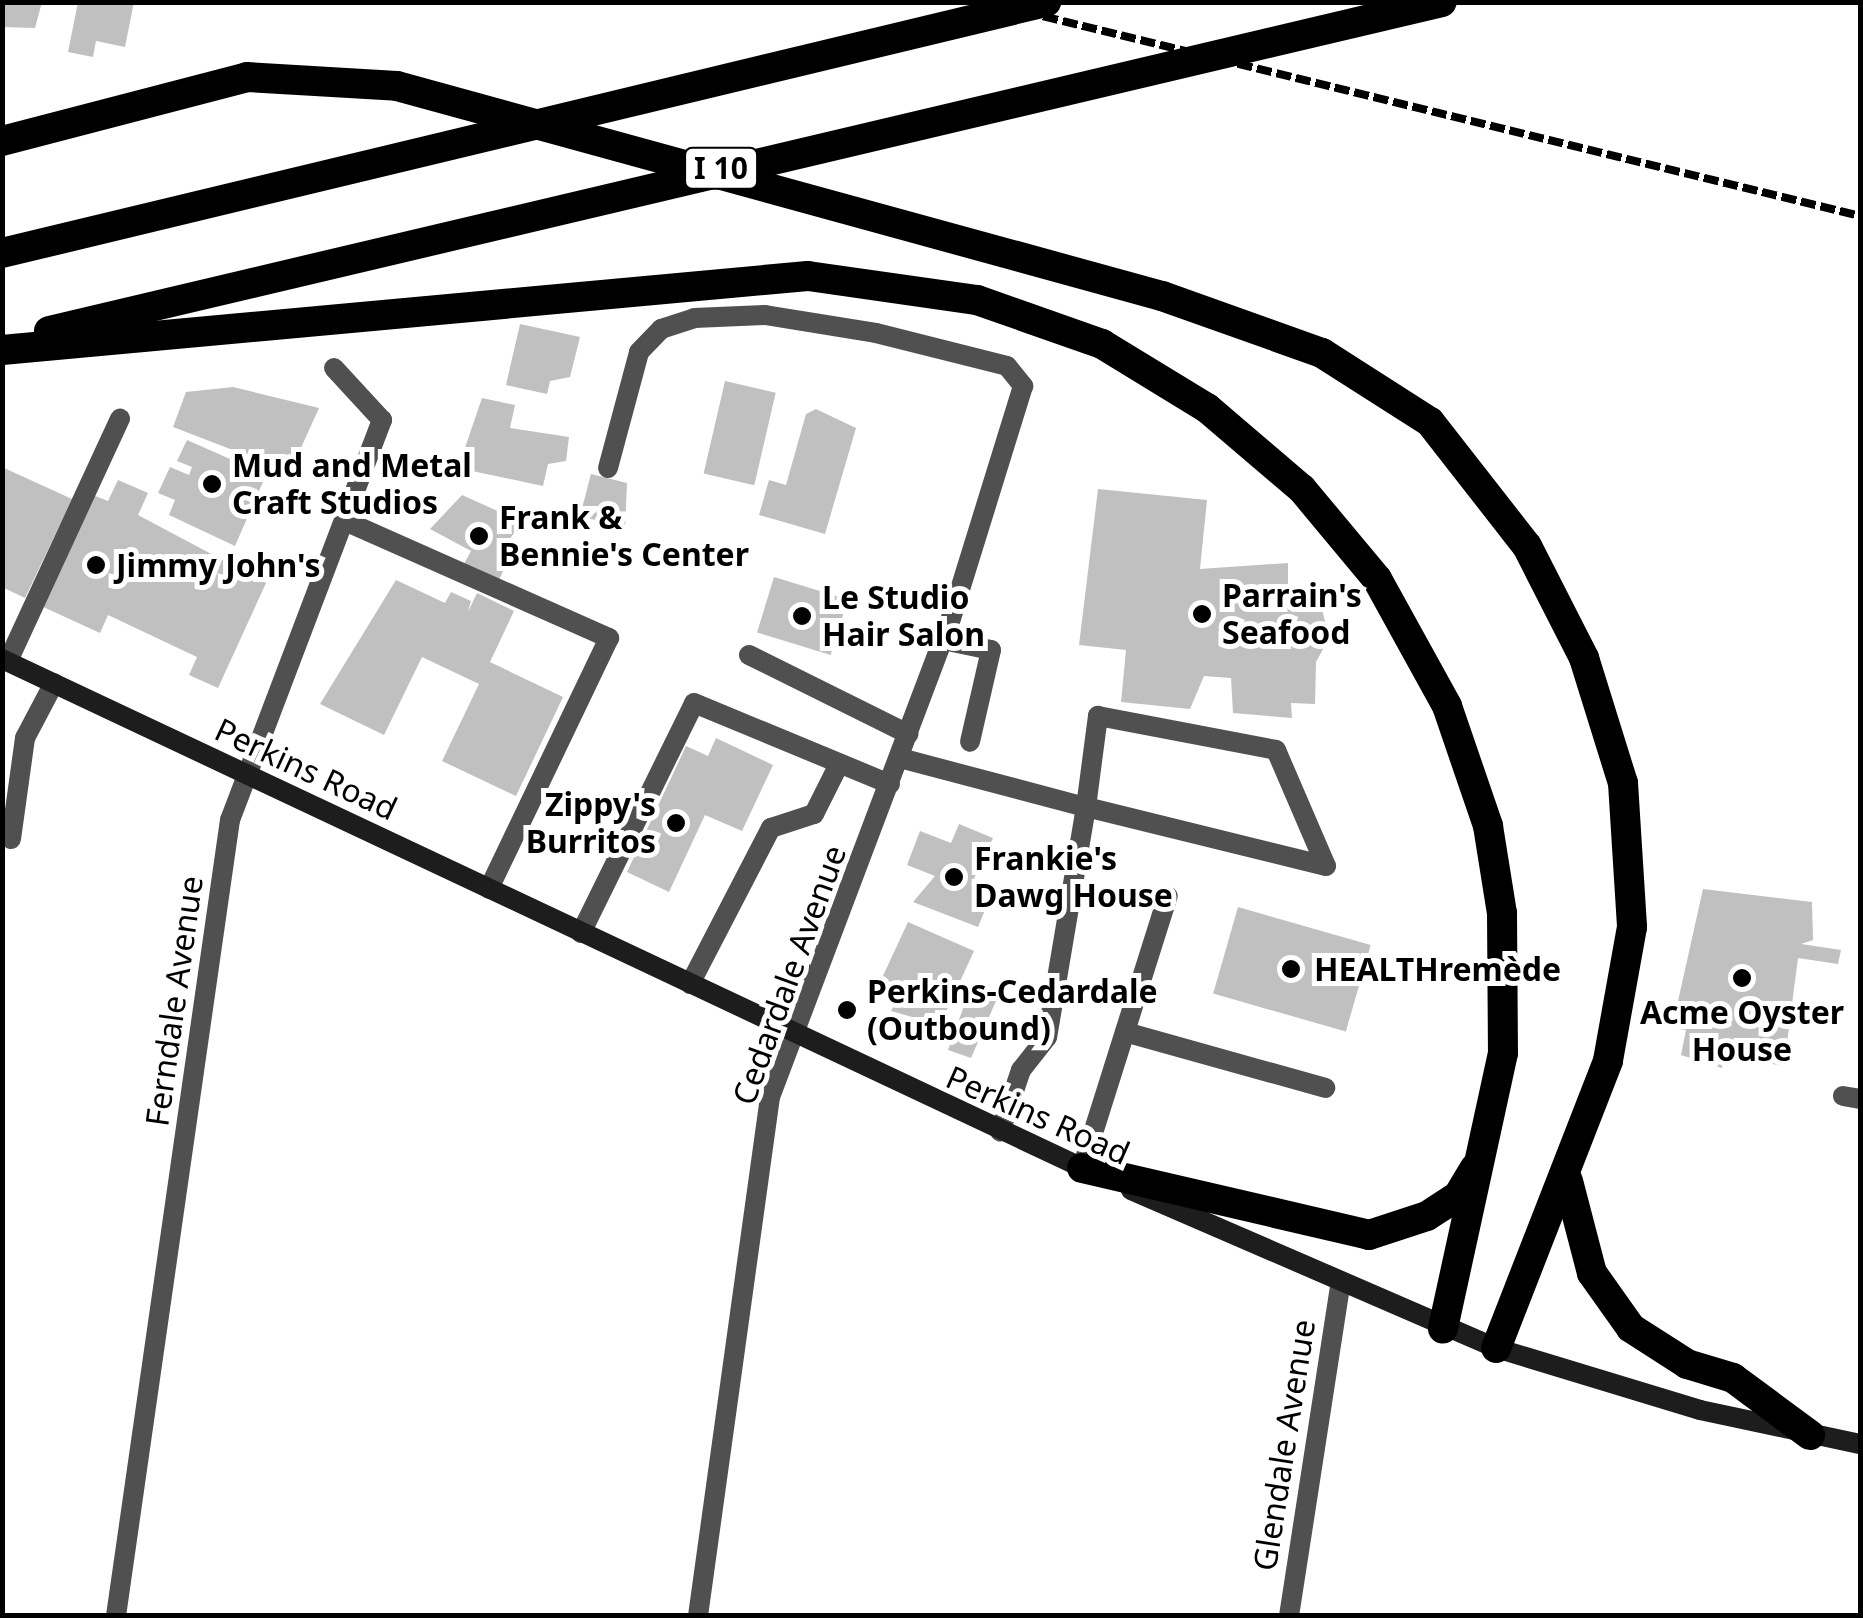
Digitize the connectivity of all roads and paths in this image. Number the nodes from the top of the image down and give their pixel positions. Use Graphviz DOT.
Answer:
graph roads {
  1 [pos="1046,2"];
  2 [pos="1442,2"];
  3 [pos="2,141"];
  4 [pos="2,253"];
  5 [pos="2,346"];
  6 [pos="334,368"];
  7 [pos="120,418"];
  8 [pos="608,468"];
  9 [pos="345,520"];
  10 [pos="943,640"];
  11 [pos="748,656"];
  12 [pos="5,660"];
  13 [pos="54,683"];
  14 [pos="908,734"];
  15 [pos="970,742"];
  16 [pos="900,758"];
  17 [pos="839,764"];
  18 [pos="241,772"];
  19 [pos="890,784"];
  20 [pos="1086,807"];
  21 [pos="11,839"];
  22 [pos="489,889"];
  23 [pos="1168,896"];
  24 [pos="580,933"];
  25 [pos="690,984"];
  26 [pos="1125,1032"];
  27 [pos="794,1035"];
  28 [pos="1325,1088"];
  29 [pos="1000,1132"];
  30 [pos="1487,1148"];
  31 [pos="1082,1168"];
  32 [pos="1568,1182"];
  33 [pos="1340,1284"];
  34 [pos="1443,1329"];
  35 [pos="1496,1348"];
  36 [pos="1810,1435"];
  37 [pos="1860,1444"];
  38 [pos="116,1616"];
  39 [pos="698,1616"];
  40 [pos="1288,1616"];
  1 -- 4 [label="highway"];
  2 -- 5 [label="highway, I 10"];
  3 -- 32 [label="highway"];
  5 -- 30 [label="highway"];
  6 -- 9 [label="street, Ferndale Avenue"];
  7 -- 12 [label="street"];
  8 -- 10 [label="street, Cedardale Avenue"];
  9 -- 18 [label="street, Ferndale Avenue"];
  9 -- 22 [label="street"];
  10 -- 14 [label="street, Cedardale Avenue"];
  10 -- 15 [label="street"];
  11 -- 14 [label="street"];
  12 -- 13 [label="street, Perkins Road"];
  13 -- 18 [label="street, Perkins Road"];
  13 -- 21 [label="street"];
  14 -- 16 [label="street, Cedardale Avenue"];
  16 -- 19 [label="street, Cedardale Avenue"];
  16 -- 20 [label="street"];
  17 -- 19 [label="street"];
  17 -- 24 [label="street"];
  17 -- 25 [label="street"];
  18 -- 22 [label="street, Perkins Road"];
  18 -- 38 [label="street, Ferndale Avenue"];
  19 -- 27 [label="street, Cedardale Avenue"];
  20 -- 20 [label="street"];
  20 -- 29 [label="street"];
  22 -- 24 [label="street, Perkins Road"];
  23 -- 26 [label="street"];
  24 -- 25 [label="street, Perkins Road"];
  25 -- 27 [label="street, Perkins Road"];
  26 -- 28 [label="street"];
  26 -- 31 [label="street"];
  27 -- 29 [label="street, Perkins Road"];
  27 -- 39 [label="street, Cedardale Avenue"];
  29 -- 31 [label="street, Perkins Road"];
  30 -- 31 [label="highway"];
  30 -- 34 [label="highway"];
  31 -- 33 [label="street, Perkins Road"];
  32 -- 35 [label="highway"];
  32 -- 36 [label="highway"];
  33 -- 34 [label="street, Perkins Road"];
  33 -- 40 [label="street, Glendale Avenue"];
  34 -- 35 [label="street, Perkins Road"];
  35 -- 36 [label="street, Perkins Road"];
  36 -- 37 [label="street, Perkins Road"];
}
